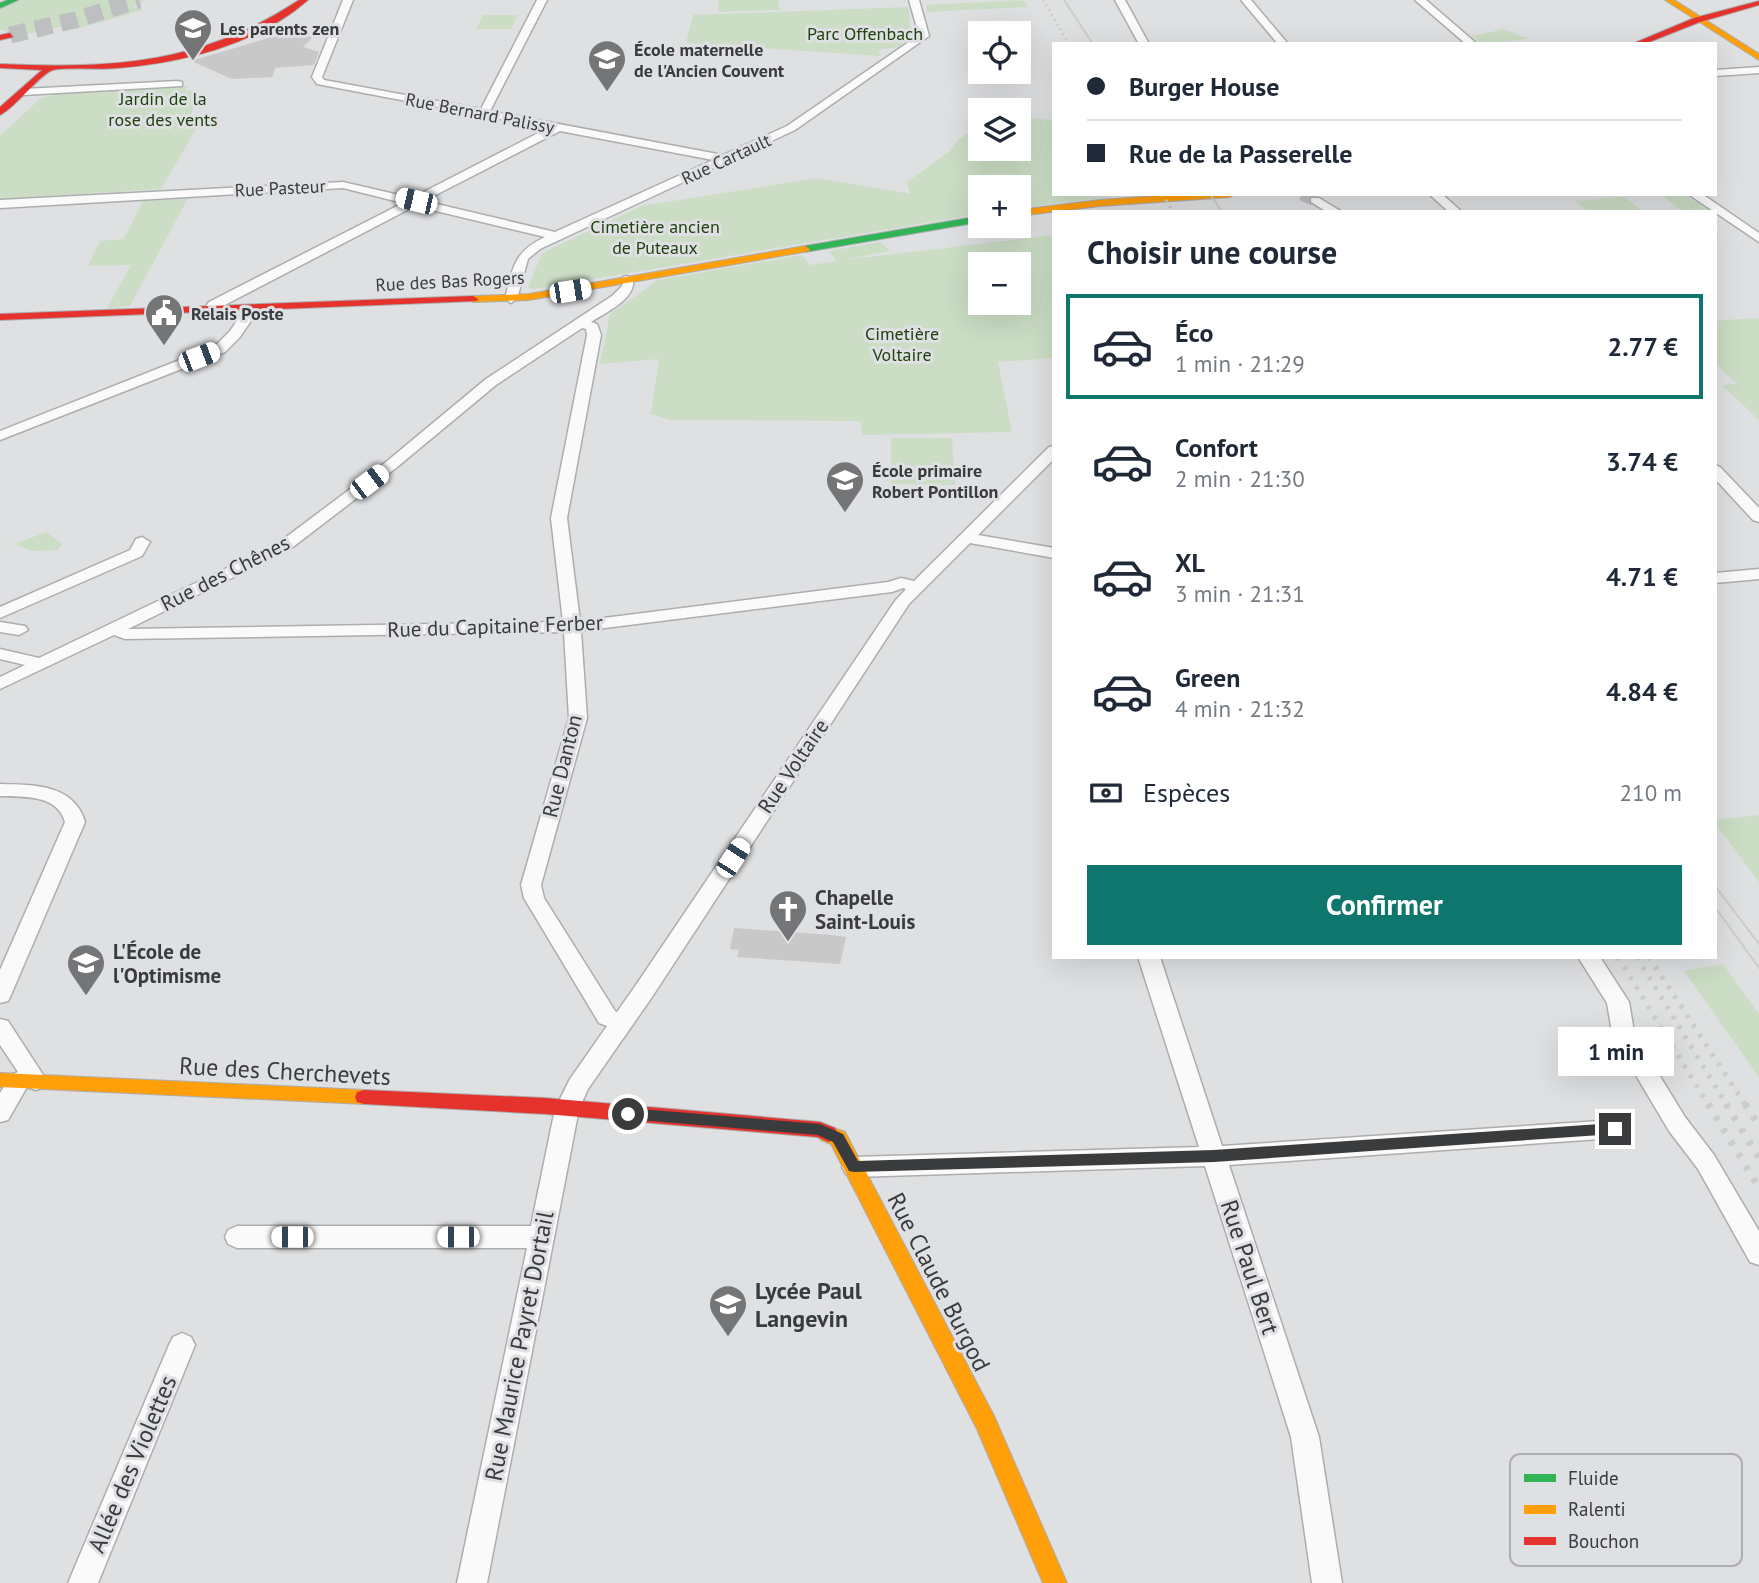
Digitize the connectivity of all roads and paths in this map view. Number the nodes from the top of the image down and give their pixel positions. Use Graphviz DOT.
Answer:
graph roads {
  1 [pos="14,0"];
  2 [pos="304,0"];
  3 [pos="313,0"];
  4 [pos="348,0"];
  5 [pos="542,0"];
  6 [pos="914,0"];
  7 [pos="1120,0"];
  8 [pos="1246,0"];
  9 [pos="1420,0"];
  10 [pos="1669,0"];
  11 [pos="1759,3"];
  12 [pos="0,6"];
  13 [pos="1697,20"];
  14 [pos="1143,42"];
  15 [pos="1281,42"];
  16 [pos="1470,42"];
  17 [pos="1641,42"];
  18 [pos="1759,58"];
  19 [pos="0,66"];
  20 [pos="1759,70"];
  21 [pos="47,71"];
  22 [pos="1717,73"];
  23 [pos="178,83"];
  24 [pos="23,92"];
  25 [pos="0,113"];
  26 [pos="484,113"];
  27 [pos="557,128"];
  28 [pos="729,158"];
  29 [pos="1213,196"];
  30 [pos="1436,196"];
  31 [pos="1698,196"];
  32 [pos="1315,200"];
  33 [pos="416,201"];
  34 [pos="0,204"];
  35 [pos="1121,207"];
  36 [pos="1070,210"];
  37 [pos="1332,210"];
  38 [pos="1454,210"];
  39 [pos="1052,211"];
  40 [pos="1031,212"];
  41 [pos="968,221"];
  42 [pos="555,236"];
  43 [pos="1759,238"];
  44 [pos="627,280"];
  45 [pos="511,299"];
  46 [pos="252,309"];
  47 [pos="210,310"];
  48 [pos="0,317"];
  49 [pos="582,323"];
  50 [pos="0,436"];
  51 [pos="1052,452"];
  52 [pos="1717,472"];
  53 [pos="1759,517"];
  54 [pos="966,538"];
  55 [pos="142,542"];
  56 [pos="1052,554"];
  57 [pos="1759,574"];
  58 [pos="1717,578"];
  59 [pos="916,586"];
  60 [pos="0,613"];
  61 [pos="572,626"];
  62 [pos="0,627"];
  63 [pos="115,629"];
  64 [pos="19,630"];
  65 [pos="0,654"];
  66 [pos="42,664"];
  67 [pos="0,684"];
  68 [pos="0,790"];
  69 [pos="1150,959"];
  70 [pos="1590,959"];
  71 [pos="0,995"];
  72 [pos="621,1021"];
  73 [pos="0,1027"];
  74 [pos="18,1081"];
  75 [pos="567,1109"];
  76 [pos="0,1113"];
  77 [pos="1615,1129"];
  78 [pos="1214,1156"];
  79 [pos="854,1167"];
  80 [pos="237,1237"];
  81 [pos="541,1237"];
  82 [pos="1759,1254"];
  83 [pos="182,1345"];
  84 [pos="83,1583"];
  85 [pos="472,1583"];
  86 [pos="1055,1583"];
  87 [pos="1326,1583"];
  1 -- 12 [label="street"];
  2 -- 3 [label="street"];
  2 -- 21 [label="street"];
  4 -- 26 [label="street, Rue Bernard Palissy"];
  5 -- 26 [label="street"];
  6 -- 28 [label="street, Rue Cartault"];
  7 -- 14 [label="street"];
  8 -- 15 [label="street"];
  9 -- 16 [label="street"];
  10 -- 13 [label="street"];
  11 -- 13 [label="street"];
  13 -- 17 [label="street"];
  13 -- 18 [label="street"];
  19 -- 21 [label="street"];
  20 -- 22 [label="street"];
  21 -- 24 [label="street"];
  23 -- 24 [label="street"];
  24 -- 25 [label="street"];
  26 -- 27 [label="street, Rue Bernard Palissy"];
  27 -- 28 [label="street, Rue Bernard Palissy"];
  27 -- 33 [label="street"];
  28 -- 42 [label="street, Rue Cartault"];
  29 -- 35 [label="street"];
  30 -- 38 [label="street"];
  31 -- 43 [label="street"];
  32 -- 37 [label="street"];
  33 -- 34 [label="street, Rue Pasteur"];
  33 -- 42 [label="street, Rue Pasteur"];
  33 -- 47 [label="street"];
  35 -- 36 [label="street"];
  39 -- 40 [label="street"];
  41 -- 44 [label="street, Rue des Bas Rogers"];
  42 -- 45 [label="street, Rue Cartault"];
  44 -- 45 [label="street, Rue des Bas Rogers"];
  44 -- 49 [label="street, Rue des Chênes"];
  45 -- 46 [label="street, Rue des Bas Rogers"];
  46 -- 47 [label="street, Rue des Bas Rogers"];
  46 -- 50 [label="street"];
  47 -- 48 [label="street, Rue des Bas Rogers"];
  49 -- 61 [label="street, Rue Danton"];
  49 -- 63 [label="street, Rue des Chênes"];
  51 -- 54 [label="street, Rue Voltaire"];
  52 -- 53 [label="street"];
  54 -- 56 [label="street"];
  54 -- 59 [label="street, Rue Voltaire"];
  55 -- 60 [label="street"];
  57 -- 58 [label="street"];
  59 -- 61 [label="street, Rue du Capitaine Ferber"];
  59 -- 72 [label="street, Rue Voltaire"];
  61 -- 63 [label="street, Rue du Capitaine Ferber"];
  61 -- 72 [label="street, Rue Danton"];
  62 -- 64 [label="street"];
  63 -- 66 [label="street, Rue des Chênes"];
  65 -- 66 [label="street"];
  66 -- 67 [label="street, Rue des Chênes"];
  68 -- 71 [label="street"];
  69 -- 78 [label="street, Rue Paul Bert"];
  70 -- 82 [label="street"];
  72 -- 75 [label="street, Rue Voltaire"];
  73 -- 74 [label="street"];
  74 -- 75 [label="street, Rue des Cherchevets"];
  74 -- 76 [label="street"];
  75 -- 79 [label="street, Rue Claude Burgod"];
  75 -- 81 [label="street, Rue Maurice Payret Dortail"];
  77 -- 78 [label="street"];
  78 -- 79 [label="street"];
  78 -- 87 [label="street, Rue Paul Bert"];
  79 -- 86 [label="street, Rue Claude Burgod"];
  80 -- 81 [label="street"];
  81 -- 85 [label="street, Rue Maurice Payret Dortail"];
  83 -- 84 [label="street, Allée des Violettes"];
}
